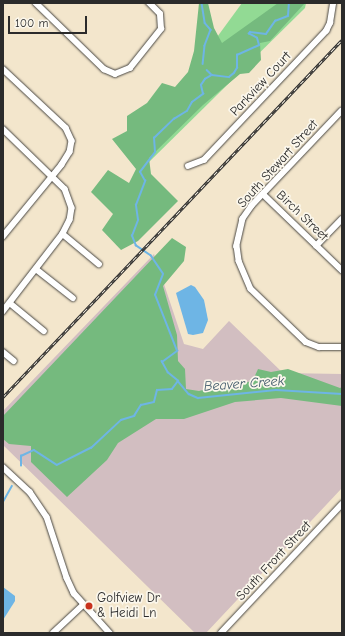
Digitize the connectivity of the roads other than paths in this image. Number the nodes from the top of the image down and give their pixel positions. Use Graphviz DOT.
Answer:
graph roads {
  1 [pos="36,3"];
  2 [pos="149,3"];
  3 [pos="333,3"];
  4 [pos="3,69"];
  5 [pos="342,111"];
  6 [pos="3,129"];
  7 [pos="188,166"];
  8 [pos="52,176"];
  9 [pos="263,194"];
  10 [pos="342,219"];
  11 [pos="63,234"];
  12 [pos="3,237"];
  13 [pos="316,246"];
  14 [pos="99,264"];
  15 [pos="36,269"];
  16 [pos="342,270"];
  17 [pos="73,298"];
  18 [pos="10,303"];
  19 [pos="3,312"];
  20 [pos="44,331"];
  21 [pos="342,348"];
  22 [pos="3,352"];
  23 [pos="14,360"];
  24 [pos="3,467"];
  25 [pos="342,504"];
  26 [pos="83,605"];
  27 [pos="53,633"];
  28 [pos="110,633"];
  29 [pos="221,633"];
  1 -- 2 [label="street"];
  3 -- 7 [label="street, Parkview Court"];
  4 -- 8 [label="street"];
  5 -- 9 [label="street, South Stewart Street"];
  6 -- 8 [label="street"];
  8 -- 11 [label="street"];
  8 -- 12 [label="street"];
  9 -- 13 [label="street, Birch Street"];
  9 -- 21 [label="street, South Stewart Street"];
  10 -- 13 [label="street"];
  11 -- 14 [label="street"];
  11 -- 15 [label="street"];
  13 -- 16 [label="street, Birch Street"];
  15 -- 17 [label="street"];
  15 -- 18 [label="street"];
  18 -- 19 [label="street"];
  18 -- 20 [label="street"];
  22 -- 23 [label="street"];
  24 -- 26 [label="street"];
  25 -- 29 [label="street, South Front Street"];
  26 -- 27 [label="street"];
  26 -- 28 [label="street"];
}
